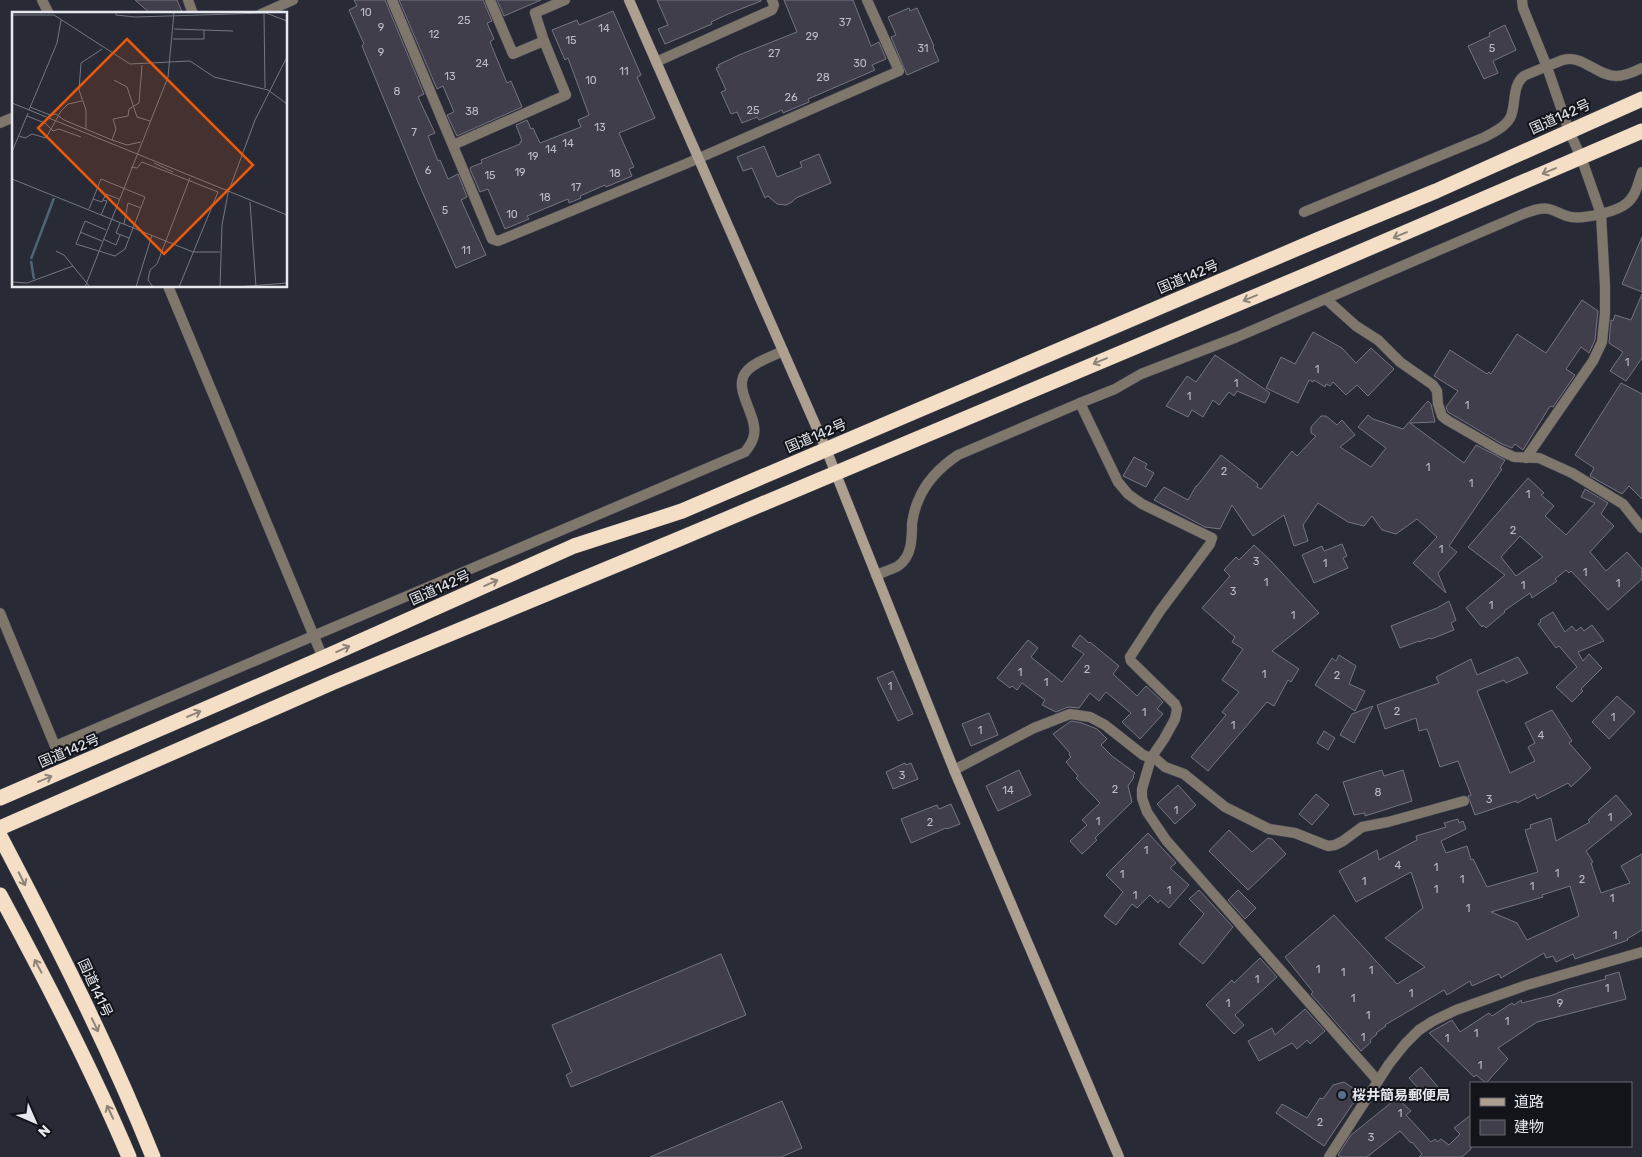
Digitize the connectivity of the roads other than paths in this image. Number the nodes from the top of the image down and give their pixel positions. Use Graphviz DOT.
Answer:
graph roads {
  1 [pos="42,0"];
  2 [pos="188,0"];
  3 [pos="293,0"];
  4 [pos="392,0"];
  5 [pos="490,0"];
  6 [pos="565,0"];
  7 [pos="629,0"];
  8 [pos="772,0"];
  9 [pos="867,0"];
  10 [pos="1522,0"];
  11 [pos="48,12"];
  12 [pos="192,12"];
  13 [pos="266,12"];
  14 [pos="544,41"];
  15 [pos="656,62"];
  16 [pos="1547,67"];
  17 [pos="1642,68"];
  18 [pos="1642,99"];
  19 [pos="12,118"];
  20 [pos="0,123"];
  21 [pos="1569,130"];
  22 [pos="1642,131"];
  23 [pos="453,145"];
  24 [pos="1582,157"];
  25 [pos="698,158"];
  26 [pos="1642,172"];
  27 [pos="1304,212"];
  28 [pos="1601,214"];
  29 [pos="169,288"];
  30 [pos="1326,299"];
  31 [pos="783,351"];
  32 [pos="1080,403"];
  33 [pos="826,450"];
  34 [pos="1526,458"];
  35 [pos="835,472"];
  36 [pos="1642,528"];
  37 [pos="876,575"];
  38 [pos="0,613"];
  39 [pos="315,635"];
  40 [pos="324,658"];
  41 [pos="1151,758"];
  42 [pos="954,770"];
  43 [pos="0,798"];
  44 [pos="1464,801"];
  45 [pos="0,828"];
  46 [pos="0,836"];
  47 [pos="0,895"];
  48 [pos="1642,952"];
  49 [pos="1378,1081"];
  50 [pos="129,1157"];
  51 [pos="153,1157"];
  52 [pos="1119,1157"];
  53 [pos="1329,1157"];
  1 -- 11 [label="street"];
  2 -- 12 [label="street"];
  3 -- 13 [label="street"];
  4 -- 23 [label="street"];
  5 -- 14 [label="street"];
  6 -- 14 [label="street"];
  7 -- 15 [label="street"];
  8 -- 15 [label="street"];
  9 -- 25 [label="street"];
  10 -- 16 [label="street"];
  14 -- 23 [label="street"];
  15 -- 25 [label="street"];
  16 -- 17 [label="street"];
  16 -- 21 [label="street"];
  16 -- 27 [label="street"];
  18 -- 21 [label="highway, 国道142号"];
  19 -- 20 [label="street"];
  21 -- 24 [label="street"];
  21 -- 33 [label="highway, 国道142号"];
  22 -- 24 [label="highway"];
  23 -- 25 [label="street"];
  24 -- 28 [label="street"];
  24 -- 35 [label="highway, one-way"];
  25 -- 31 [label="street"];
  26 -- 28 [label="street"];
  28 -- 30 [label="street"];
  28 -- 34 [label="street"];
  29 -- 39 [label="street"];
  30 -- 32 [label="street"];
  30 -- 34 [label="street"];
  31 -- 33 [label="street"];
  31 -- 39 [label="street"];
  32 -- 37 [label="street"];
  32 -- 41 [label="street"];
  33 -- 35 [label="street"];
  40 -- 33 [label="highway, 国道142号, one-way"];
  34 -- 36 [label="street"];
  35 -- 37 [label="street"];
  35 -- 45 [label="highway"];
  37 -- 42 [label="street"];
  38 -- 39 [label="street"];
  39 -- 40 [label="street"];
  43 -- 40 [label="highway, 国道142号, one-way"];
  41 -- 42 [label="street"];
  41 -- 44 [label="street"];
  41 -- 49 [label="street"];
  42 -- 52 [label="street"];
  46 -- 51 [label="highway, 国道141号, one-way"];
  50 -- 47 [label="highway, one-way"];
  48 -- 49 [label="street"];
  49 -- 53 [label="street"];
}
